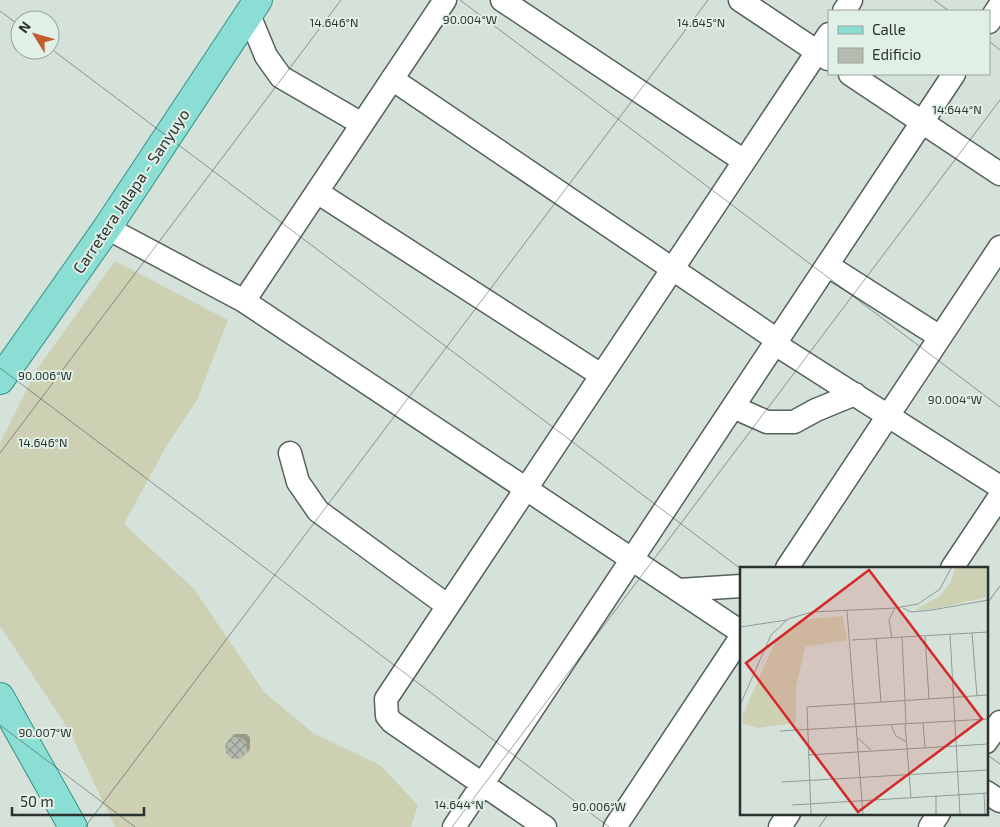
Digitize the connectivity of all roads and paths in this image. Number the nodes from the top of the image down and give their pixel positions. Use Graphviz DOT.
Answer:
graph roads {
  1 [pos="445,0"];
  2 [pos="502,0"];
  3 [pos="740,0"];
  4 [pos="1000,5"];
  5 [pos="253,7"];
  6 [pos="990,20"];
  7 [pos="825,48"];
  8 [pos="852,75"];
  9 [pos="953,75"];
  10 [pos="392,78"];
  11 [pos="922,122"];
  12 [pos="362,124"];
  13 [pos="744,161"];
  14 [pos="1000,174"];
  15 [pos="317,192"];
  16 [pos="108,228"];
  17 [pos="1000,247"];
  18 [pos="827,265"];
  19 [pos="672,269"];
  20 [pos="244,301"];
  21 [pos="940,337"];
  22 [pos="774,340"];
  23 [pos="601,375"];
  24 [pos="0,380"];
  25 [pos="855,394"];
  26 [pos="733,407"];
  27 [pos="888,416"];
  28 [pos="290,453"];
  29 [pos="1000,487"];
  30 [pos="526,488"];
  31 [pos="1000,496"];
  32 [pos="631,559"];
  33 [pos="788,567"];
  34 [pos="953,567"];
  35 [pos="740,586"];
  36 [pos="678,590"];
  37 [pos="448,606"];
  38 [pos="740,631"];
  39 [pos="740,639"];
  40 [pos="0,696"];
  41 [pos="1000,722"];
  42 [pos="988,739"];
  43 [pos="482,784"];
  44 [pos="988,793"];
  45 [pos="1000,801"];
  46 [pos="788,814"];
  47 [pos="938,814"];
  48 [pos="73,827"];
  49 [pos="454,827"];
  50 [pos="545,827"];
  51 [pos="615,827"];
  52 [pos="780,827"];
  53 [pos="930,827"];
  1 -- 10 [label="street"];
  2 -- 13 [label="street"];
  3 -- 7 [label="street"];
  4 -- 6 [label="street"];
  5 -- 12 [label="street"];
  5 -- 16 [label="main road, Carretera Jalapa - Sanyuyo"];
  7 -- 13 [label="street"];
  8 -- 11 [label="street"];
  9 -- 11 [label="street"];
  10 -- 12 [label="street"];
  10 -- 19 [label="street"];
  11 -- 14 [label="street"];
  11 -- 18 [label="street"];
  12 -- 15 [label="street"];
  13 -- 19 [label="street"];
  15 -- 20 [label="street"];
  15 -- 23 [label="street"];
  16 -- 20 [label="street"];
  16 -- 24 [label="main road, Carretera Jalapa - Sanyuyo"];
  17 -- 21 [label="street"];
  18 -- 21 [label="street"];
  18 -- 22 [label="street"];
  19 -- 22 [label="street"];
  19 -- 23 [label="street"];
  20 -- 30 [label="street"];
  21 -- 27 [label="street"];
  22 -- 25 [label="street"];
  22 -- 26 [label="street"];
  23 -- 30 [label="street"];
  25 -- 26 [label="street"];
  25 -- 27 [label="street"];
  26 -- 32 [label="street"];
  27 -- 29 [label="street"];
  27 -- 33 [label="street"];
  28 -- 37 [label="street"];
  30 -- 32 [label="street"];
  30 -- 37 [label="street"];
  31 -- 34 [label="street"];
  32 -- 36 [label="street"];
  32 -- 43 [label="street"];
  35 -- 36 [label="street"];
  36 -- 38 [label="street"];
  37 -- 43 [label="street"];
  39 -- 51 [label="street"];
  40 -- 48 [label="main road"];
  41 -- 42 [label="street"];
  43 -- 49 [label="street"];
  43 -- 50 [label="street"];
  44 -- 45 [label="street"];
  46 -- 52 [label="street"];
  47 -- 53 [label="street"];
}
